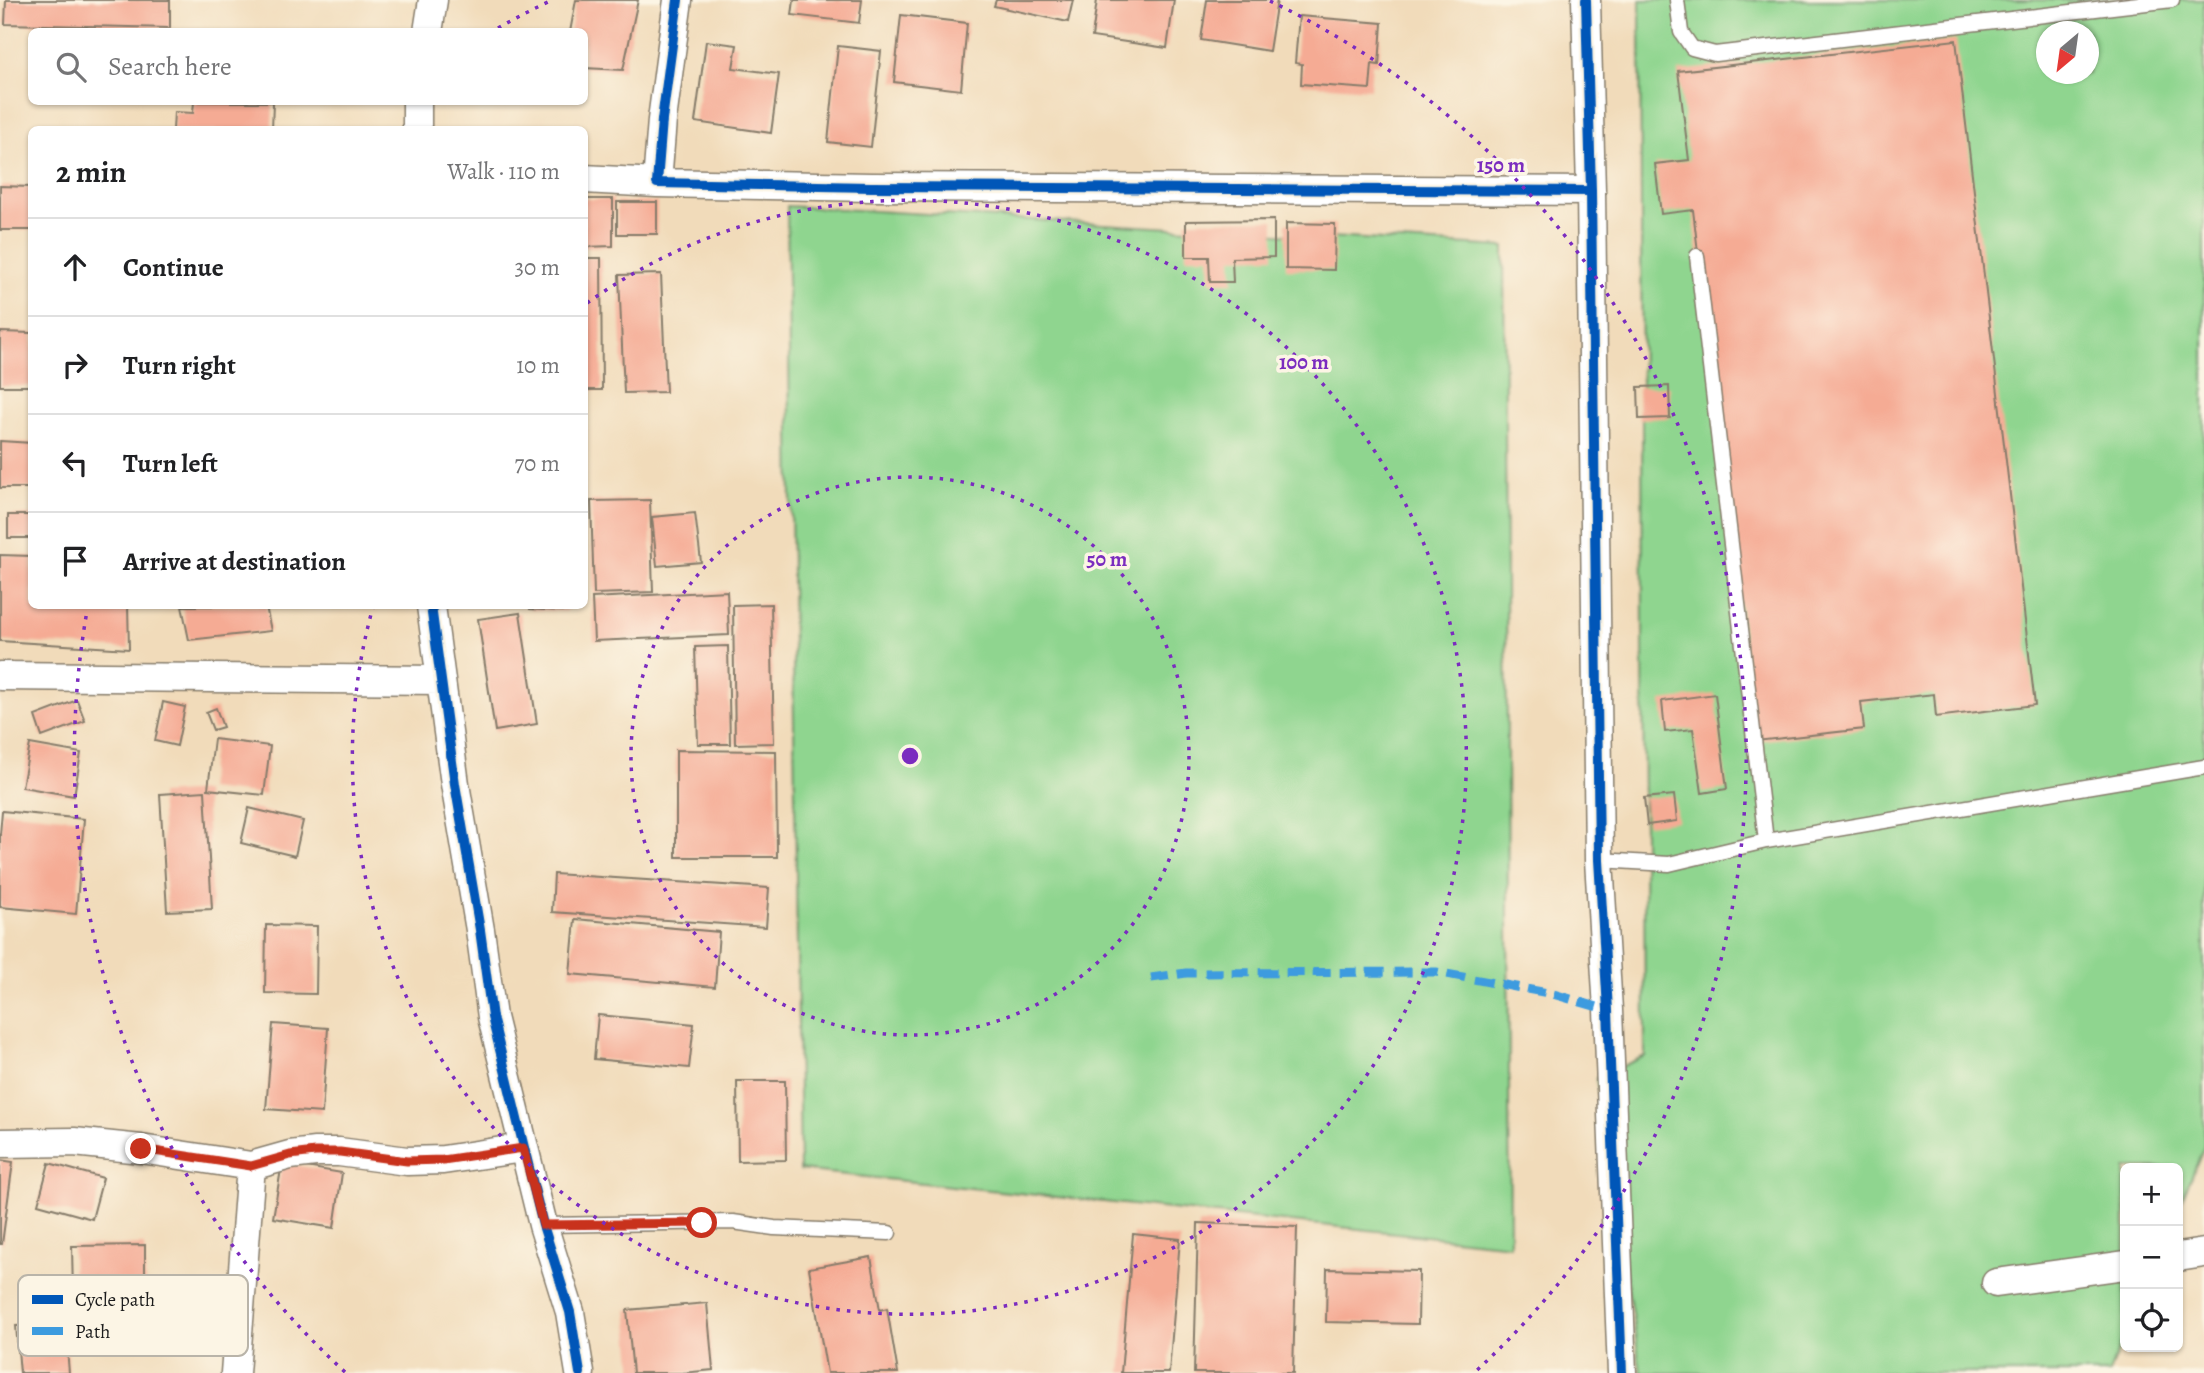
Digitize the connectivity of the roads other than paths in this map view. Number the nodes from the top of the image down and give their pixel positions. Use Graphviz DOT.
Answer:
graph roads {
  1 [pos="433,0"];
  2 [pos="678,0"];
  3 [pos="1586,0"];
  4 [pos="1677,0"];
  5 [pos="2172,0"];
  6 [pos="429,28"];
  7 [pos="417,105"];
  8 [pos="416,126"];
  9 [pos="588,179"];
  10 [pos="657,183"];
  11 [pos="1591,191"];
  12 [pos="1697,256"];
  13 [pos="431,609"];
  14 [pos="0,676"];
  15 [pos="441,680"];
  16 [pos="2204,767"];
  17 [pos="1766,841"];
  18 [pos="1599,860"];
  19 [pos="0,1143"];
  20 [pos="523,1148"];
  21 [pos="251,1166"];
  22 [pos="543,1225"];
  23 [pos="889,1233"];
  24 [pos="2204,1253"];
  25 [pos="2183,1256"];
  26 [pos="2120,1266"];
  27 [pos="243,1275"];
  28 [pos="1996,1283"];
  29 [pos="580,1373"];
  30 [pos="1622,1373"];
  1 -- 6 [label="street"];
  2 -- 10 [label="street"];
  3 -- 11 [label="street"];
  4 -- 5 [label="lane"];
  7 -- 8 [label="street"];
  9 -- 10 [label="street"];
  10 -- 11 [label="street"];
  11 -- 18 [label="street"];
  12 -- 17 [label="lane"];
  13 -- 15 [label="street"];
  14 -- 15 [label="street"];
  15 -- 20 [label="street"];
  16 -- 17 [label="lane"];
  17 -- 18 [label="lane"];
  18 -- 30 [label="street"];
  19 -- 21 [label="street"];
  20 -- 21 [label="street"];
  20 -- 22 [label="street"];
  21 -- 27 [label="street"];
  22 -- 23 [label="lane"];
  22 -- 29 [label="street"];
  24 -- 25 [label="street"];
  26 -- 28 [label="street"];
}
